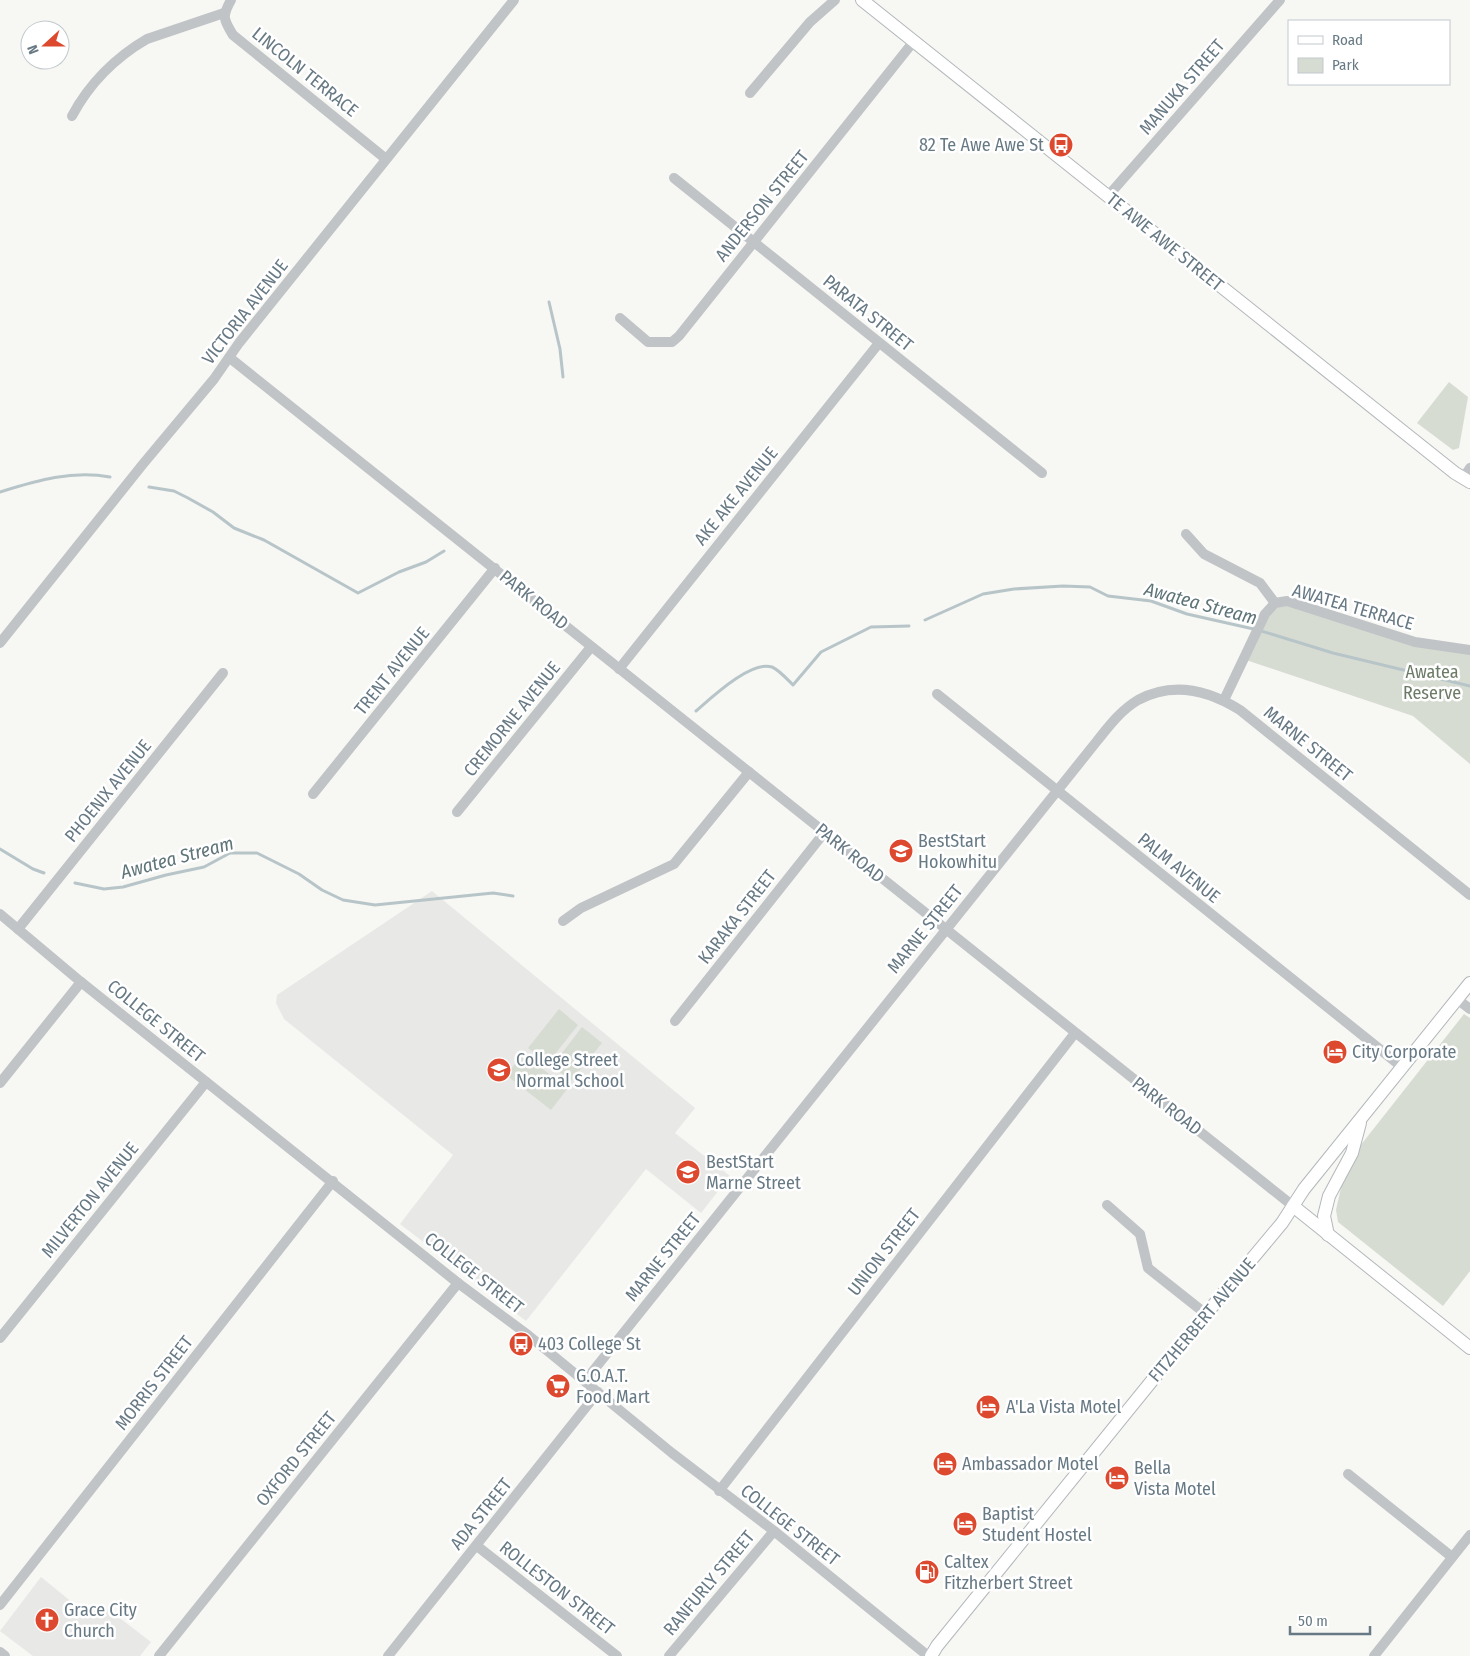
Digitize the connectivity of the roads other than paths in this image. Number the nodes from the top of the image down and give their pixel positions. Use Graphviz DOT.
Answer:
graph roads {
  1 [pos="231,0"];
  2 [pos="514,0"];
  3 [pos="835,0"];
  4 [pos="862,0"];
  5 [pos="1280,0"];
  6 [pos="224,13"];
  7 [pos="914,41"];
  8 [pos="750,93"];
  9 [pos="72,116"];
  10 [pos="386,159"];
  11 [pos="674,178"];
  12 [pos="1108,196"];
  13 [pos="754,242"];
  14 [pos="620,318"];
  15 [pos="879,343"];
  16 [pos="230,358"];
  17 [pos="1042,473"];
  18 [pos="1468,476"];
  19 [pos="1186,534"];
  20 [pos="495,568"];
  21 [pos="1275,603"];
  22 [pos="4,631"];
  23 [pos="0,643"];
  24 [pos="591,647"];
  25 [pos="1470,650"];
  26 [pos="619,669"];
  27 [pos="223,673"];
  28 [pos="937,694"];
  29 [pos="1224,700"];
  30 [pos="748,772"];
  31 [pos="1056,791"];
  32 [pos="313,794"];
  33 [pos="457,812"];
  34 [pos="824,833"];
  35 [pos="1470,896"];
  36 [pos="0,914"];
  37 [pos="563,921"];
  38 [pos="18,929"];
  39 [pos="945,930"];
  40 [pos="81,982"];
  41 [pos="1470,982"];
  42 [pos="1457,999"];
  43 [pos="1470,1009"];
  44 [pos="675,1021"];
  45 [pos="1075,1033"];
  46 [pos="1402,1067"];
  47 [pos="206,1082"];
  48 [pos="0,1083"];
  49 [pos="1362,1116"];
  50 [pos="332,1181"];
  51 [pos="1107,1205"];
  52 [pos="1293,1206"];
  53 [pos="1328,1235"];
  54 [pos="458,1283"];
  55 [pos="1206,1314"];
  56 [pos="0,1338"];
  57 [pos="1470,1348"];
  58 [pos="585,1381"];
  59 [pos="598,1392"];
  60 [pos="1348,1474"];
  61 [pos="719,1491"];
  62 [pos="774,1531"];
  63 [pos="1470,1535"];
  64 [pos="477,1546"];
  65 [pos="1452,1557"];
  66 [pos="0,1605"];
  67 [pos="0,1652"];
  68 [pos="5,1656"];
  69 [pos="159,1656"];
  70 [pos="388,1656"];
  71 [pos="617,1656"];
  72 [pos="669,1656"];
  73 [pos="930,1656"];
  74 [pos="1374,1656"];
  1 -- 6 [label="street"];
  2 -- 10 [label="street, VICTORIA AVENUE"];
  3 -- 8 [label="street"];
  4 -- 7 [label="main road, TE AWE AWE STREET"];
  5 -- 12 [label="street, MANUKA STREET"];
  6 -- 9 [label="street"];
  6 -- 10 [label="street, LINCOLN TERRACE"];
  7 -- 12 [label="main road, TE AWE AWE STREET"];
  7 -- 13 [label="street, ANDERSON STREET"];
  10 -- 16 [label="street, VICTORIA AVENUE"];
  11 -- 13 [label="street, PARATA STREET"];
  12 -- 18 [label="main road, TE AWE AWE STREET"];
  13 -- 14 [label="street, ANDERSON STREET"];
  13 -- 15 [label="street, PARATA STREET"];
  15 -- 17 [label="street, PARATA STREET"];
  15 -- 26 [label="street, AKE AKE AVENUE"];
  16 -- 20 [label="street, PARK ROAD"];
  16 -- 22 [label="street, VICTORIA AVENUE"];
  19 -- 21 [label="street"];
  20 -- 24 [label="street, PARK ROAD"];
  20 -- 32 [label="street, TRENT AVENUE"];
  21 -- 25 [label="street, AWATEA TERRACE"];
  21 -- 29 [label="street, AWATEA TERRACE"];
  22 -- 23 [label="street, VICTORIA AVENUE"];
  24 -- 26 [label="street, PARK ROAD"];
  24 -- 33 [label="street, CREMORNE AVENUE"];
  26 -- 30 [label="street, PARK ROAD"];
  27 -- 38 [label="street, PHOENIX AVENUE"];
  28 -- 31 [label="street, PALM AVENUE"];
  29 -- 31 [label="street, MARNE STREET"];
  29 -- 35 [label="street, MARNE STREET"];
  30 -- 34 [label="street, PARK ROAD"];
  30 -- 37 [label="street"];
  31 -- 39 [label="street, MARNE STREET"];
  31 -- 46 [label="street, PALM AVENUE"];
  34 -- 39 [label="street, PARK ROAD"];
  34 -- 44 [label="street, KARAKA STREET"];
  36 -- 38 [label="street, COLLEGE STREET"];
  38 -- 40 [label="street, COLLEGE STREET"];
  39 -- 45 [label="street, PARK ROAD"];
  39 -- 58 [label="street, MARNE STREET"];
  40 -- 47 [label="street, COLLEGE STREET"];
  40 -- 48 [label="street"];
  41 -- 42 [label="main road, FITZHERBERT AVENUE"];
  42 -- 43 [label="street"];
  42 -- 46 [label="main road, FITZHERBERT AVENUE"];
  45 -- 52 [label="street, PARK ROAD"];
  45 -- 61 [label="street, UNION STREET"];
  46 -- 49 [label="main road, FITZHERBERT AVENUE"];
  47 -- 50 [label="street, COLLEGE STREET"];
  47 -- 56 [label="street, MILVERTON AVENUE"];
  49 -- 52 [label="main road, FITZHERBERT AVENUE"];
  49 -- 53 [label="main road"];
  50 -- 54 [label="street, COLLEGE STREET"];
  50 -- 66 [label="street, MORRIS STREET"];
  51 -- 55 [label="street"];
  52 -- 53 [label="main road, PARK ROAD"];
  52 -- 55 [label="main road, FITZHERBERT AVENUE"];
  53 -- 57 [label="main road, PARK ROAD"];
  54 -- 58 [label="street, COLLEGE STREET"];
  54 -- 69 [label="street, OXFORD STREET"];
  55 -- 73 [label="main road, FITZHERBERT AVENUE"];
  58 -- 59 [label="street, COLLEGE STREET"];
  59 -- 61 [label="street, COLLEGE STREET"];
  59 -- 64 [label="street, ADA STREET"];
  60 -- 65 [label="street"];
  61 -- 62 [label="street, COLLEGE STREET"];
  62 -- 72 [label="street, RANFURLY STREET"];
  62 -- 73 [label="street, COLLEGE STREET"];
  63 -- 65 [label="street"];
  64 -- 70 [label="street, ADA STREET"];
  64 -- 71 [label="street, ROLLESTON STREET"];
  65 -- 74 [label="street"];
  67 -- 68 [label="street"];
}
